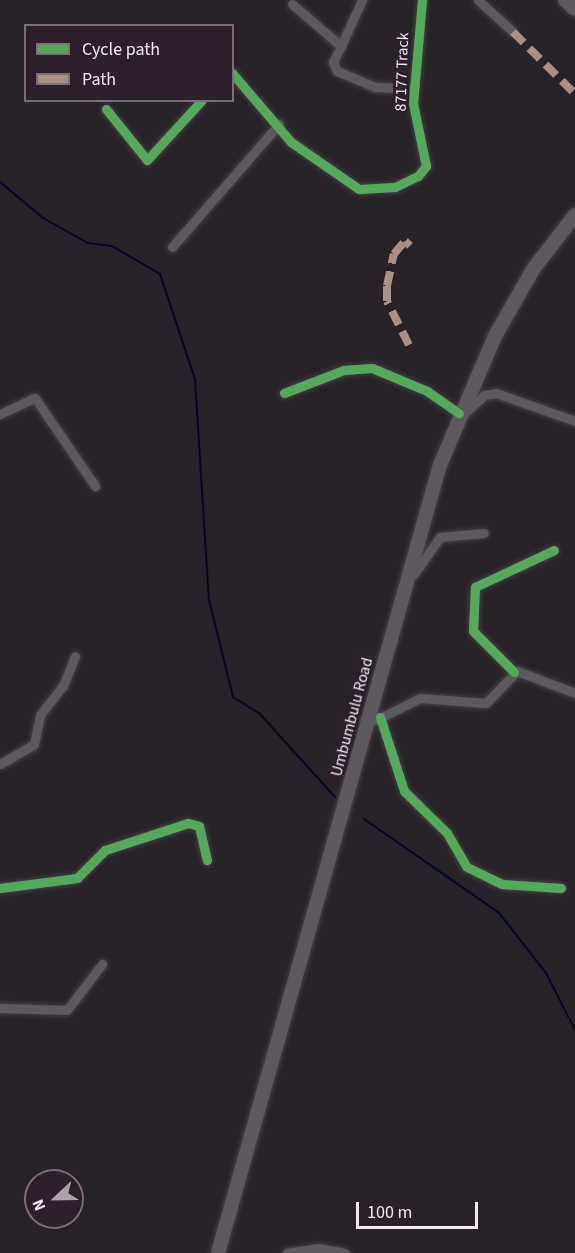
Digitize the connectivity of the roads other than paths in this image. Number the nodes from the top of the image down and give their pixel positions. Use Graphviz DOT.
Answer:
graph roads {
  1 [pos="362,0"];
  2 [pos="422,0"];
  3 [pos="478,0"];
  4 [pos="565,0"];
  5 [pos="292,4"];
  6 [pos="575,9"];
  7 [pos="513,32"];
  8 [pos="341,46"];
  9 [pos="234,75"];
  10 [pos="413,88"];
  11 [pos="200,102"];
  12 [pos="106,110"];
  13 [pos="279,124"];
  14 [pos="575,215"];
  15 [pos="172,247"];
  16 [pos="284,393"];
  17 [pos="0,414"];
  18 [pos="458,415"];
  19 [pos="575,421"];
  20 [pos="95,486"];
  21 [pos="484,533"];
  22 [pos="554,550"];
  23 [pos="405,588"];
  24 [pos="75,656"];
  25 [pos="514,672"];
  26 [pos="575,693"];
  27 [pos="380,717"];
  28 [pos="367,727"];
  29 [pos="0,764"];
  30 [pos="207,860"];
  31 [pos="0,888"];
  32 [pos="561,888"];
  33 [pos="102,964"];
  34 [pos="0,1008"];
  35 [pos="218,1253"];
  36 [pos="286,1253"];
  37 [pos="345,1253"];
  1 -- 8 [label="street"];
  2 -- 10 [label="street, 87177 Track"];
  3 -- 7 [label="street"];
  4 -- 6 [label="main road"];
  5 -- 8 [label="street"];
  8 -- 10 [label="street"];
  9 -- 13 [label="street"];
  10 -- 13 [label="street, 87177 Track"];
  11 -- 12 [label="street"];
  13 -- 15 [label="street"];
  14 -- 18 [label="main road, Umbumbulu Road"];
  16 -- 18 [label="street"];
  17 -- 20 [label="street"];
  18 -- 19 [label="street"];
  18 -- 23 [label="main road, Umbumbulu Road"];
  21 -- 23 [label="street"];
  22 -- 25 [label="street"];
  23 -- 28 [label="main road, Umbumbulu Road"];
  24 -- 29 [label="street"];
  25 -- 26 [label="street"];
  25 -- 27 [label="street"];
  27 -- 28 [label="street"];
  27 -- 32 [label="street"];
  28 -- 35 [label="main road, Umbumbulu Road"];
  30 -- 31 [label="street"];
  33 -- 34 [label="street"];
  36 -- 37 [label="street"];
}
